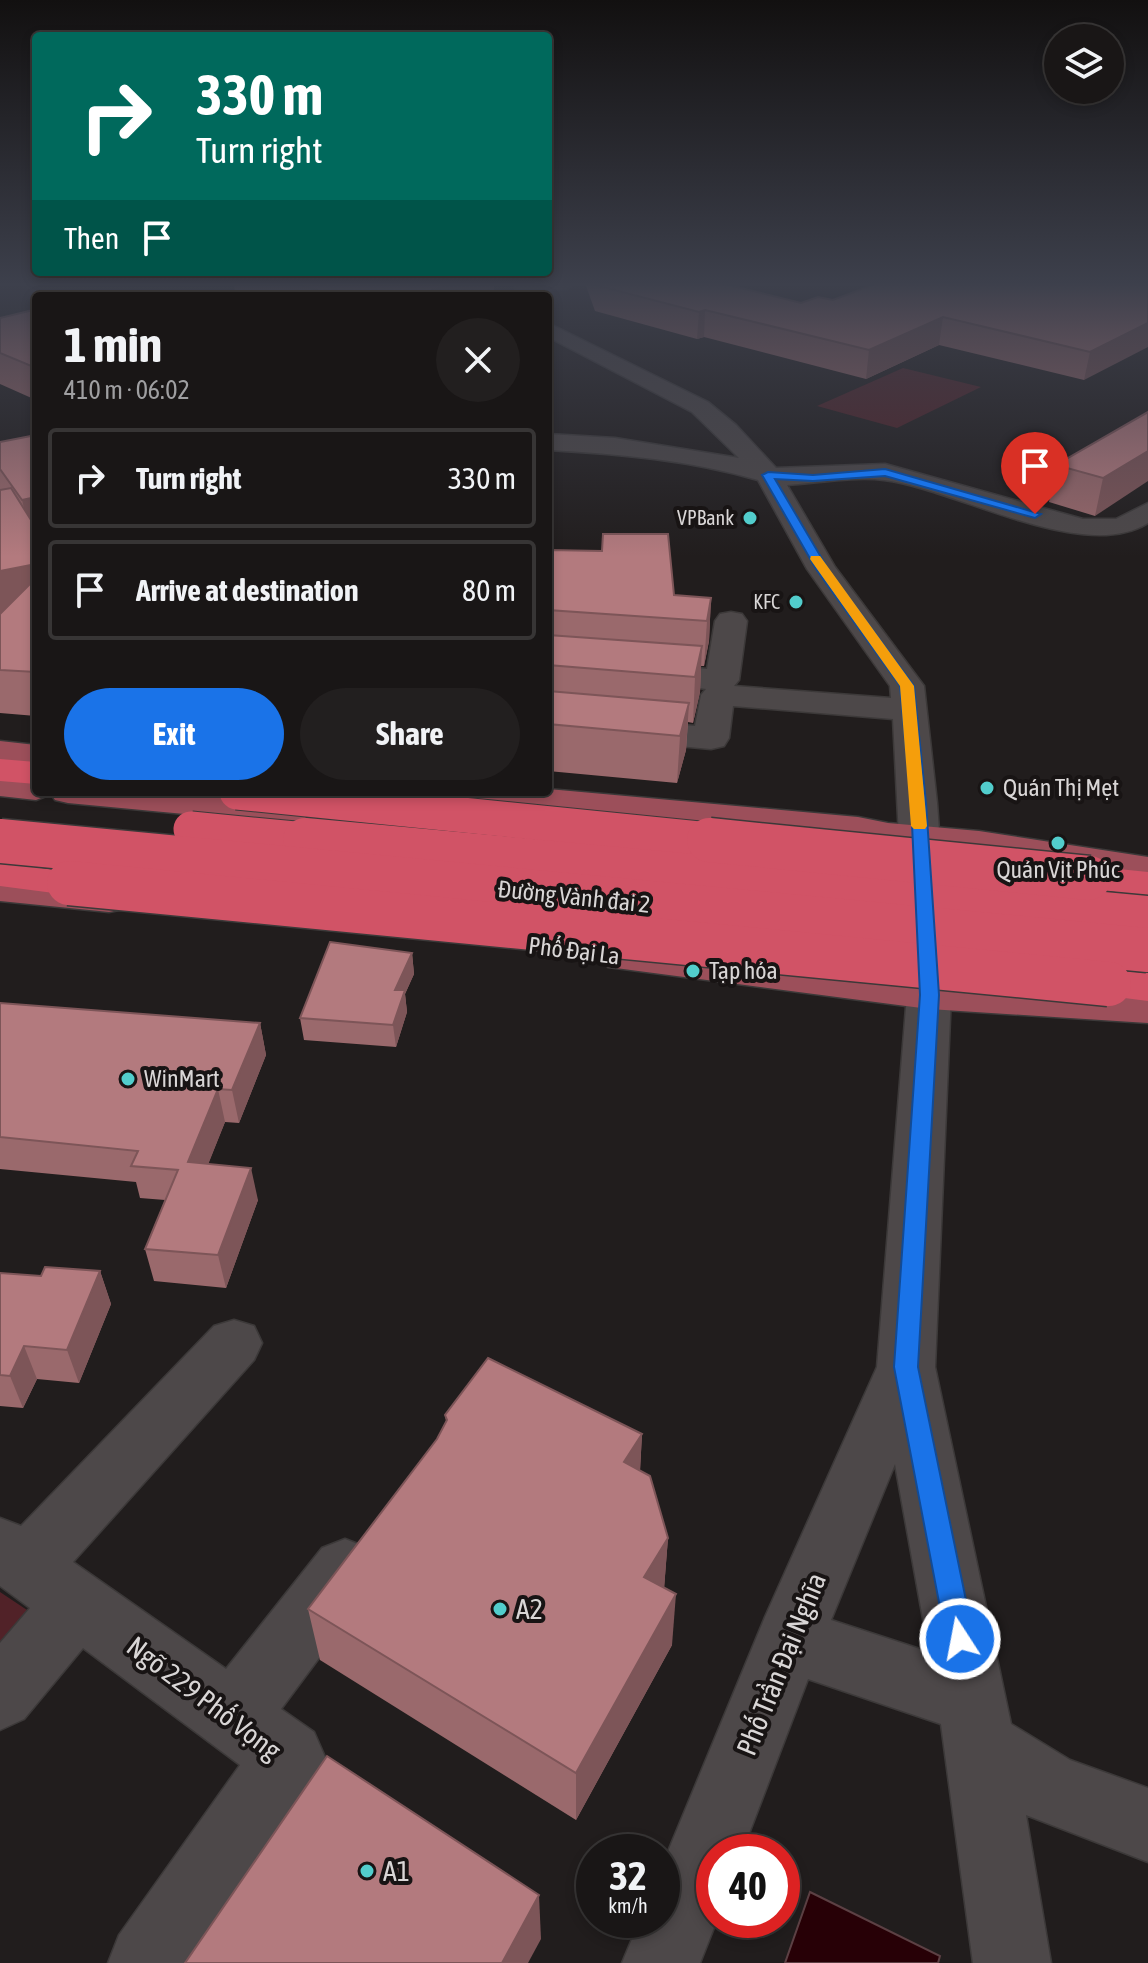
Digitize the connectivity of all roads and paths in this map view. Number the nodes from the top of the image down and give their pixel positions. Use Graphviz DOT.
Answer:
graph roads {
  1 [pos="641,375"];
  2 [pos="552,442"];
  3 [pos="768,475"];
  4 [pos="1148,511"];
  5 [pos="731,621"];
  6 [pos="641,674"];
  7 [pos="720,687"];
  8 [pos="907,710"];
  9 [pos="552,724"];
  10 [pos="0,752"];
  11 [pos="32,756"];
  12 [pos="0,770"];
  13 [pos="32,773"];
  14 [pos="0,785"];
  15 [pos="32,789"];
  16 [pos="147,796"];
  17 [pos="277,796"];
  18 [pos="496,796"];
  19 [pos="384,808"];
  20 [pos="0,812"];
  21 [pos="573,838"];
  22 [pos="0,841"];
  23 [pos="0,850"];
  24 [pos="920,856"];
  25 [pos="1148,869"];
  26 [pos="0,874"];
  27 [pos="1148,884"];
  28 [pos="0,889"];
  29 [pos="391,892"];
  30 [pos="1148,896"];
  31 [pos="555,907"];
  32 [pos="1148,918"];
  33 [pos="317,922"];
  34 [pos="926,942"];
  35 [pos="1148,950"];
  36 [pos="1148,962"];
  37 [pos="1148,987"];
  38 [pos="929,995"];
  39 [pos="1148,1008"];
  40 [pos="234,1343"];
  41 [pos="906,1367"];
  42 [pos="381,1521"];
  43 [pos="34,1573"];
  44 [pos="789,1640"];
  45 [pos="0,1695"];
  46 [pos="232,1717"];
  47 [pos="976,1723"];
  48 [pos="1148,1825"];
  49 [pos="147,1963"];
  50 [pos="661,1963"];
  51 [pos="1012,1963"];
  1 -- 3 [label="street, Phố Trần Đại Nghĩa"];
  2 -- 3 [label="street"];
  3 -- 4 [label="street"];
  3 -- 8 [label="street, Phố Trần Đại Nghĩa"];
  5 -- 7 [label="street"];
  6 -- 7 [label="street"];
  7 -- 8 [label="street"];
  7 -- 9 [label="street"];
  8 -- 24 [label="street, Phố Trần Đại Nghĩa"];
  10 -- 11 [label="main road"];
  12 -- 13 [label="highway"];
  14 -- 15 [label="main road"];
  16 -- 19 [label="main road"];
  17 -- 27 [label="highway, bridge"];
  18 -- 24 [label="main road"];
  19 -- 21 [label="main road"];
  20 -- 32 [label="highway, Đường Vành đai 2, bridge"];
  21 -- 24 [label="main road"];
  21 -- 31 [label="main road"];
  22 -- 35 [label="highway, Đường Vành đai 2, bridge"];
  23 -- 29 [label="main road, Phố Đại La"];
  24 -- 25 [label="main road"];
  24 -- 30 [label="main road"];
  24 -- 34 [label="street, Phố Trần Đại Nghĩa"];
  26 -- 37 [label="highway, bridge"];
  28 -- 33 [label="main road, Phố Đại La"];
  29 -- 31 [label="main road, Phố Đại La"];
  29 -- 33 [label="main road"];
  31 -- 34 [label="main road, Phố Đại La"];
  33 -- 38 [label="main road, Phố Đại La"];
  34 -- 36 [label="main road, Phố Đại La"];
  34 -- 38 [label="street, Phố Trần Đại Nghĩa"];
  38 -- 39 [label="main road, Phố Đại La"];
  38 -- 41 [label="street, Phố Trần Đại Nghĩa"];
  40 -- 43 [label="street"];
  41 -- 44 [label="street, Phố Trần Đại Nghĩa"];
  41 -- 47 [label="street, Phố Trần Đại Nghĩa"];
  42 -- 46 [label="street"];
  43 -- 45 [label="street"];
  43 -- 46 [label="street, Ngõ 229 Phố Vọng"];
  44 -- 47 [label="street"];
  44 -- 50 [label="street, Phố Trần Đại Nghĩa"];
  46 -- 49 [label="street, Ngõ 229 Phố Vọng"];
  47 -- 48 [label="street"];
  47 -- 51 [label="street, Phố Trần Đại Nghĩa"];
}
